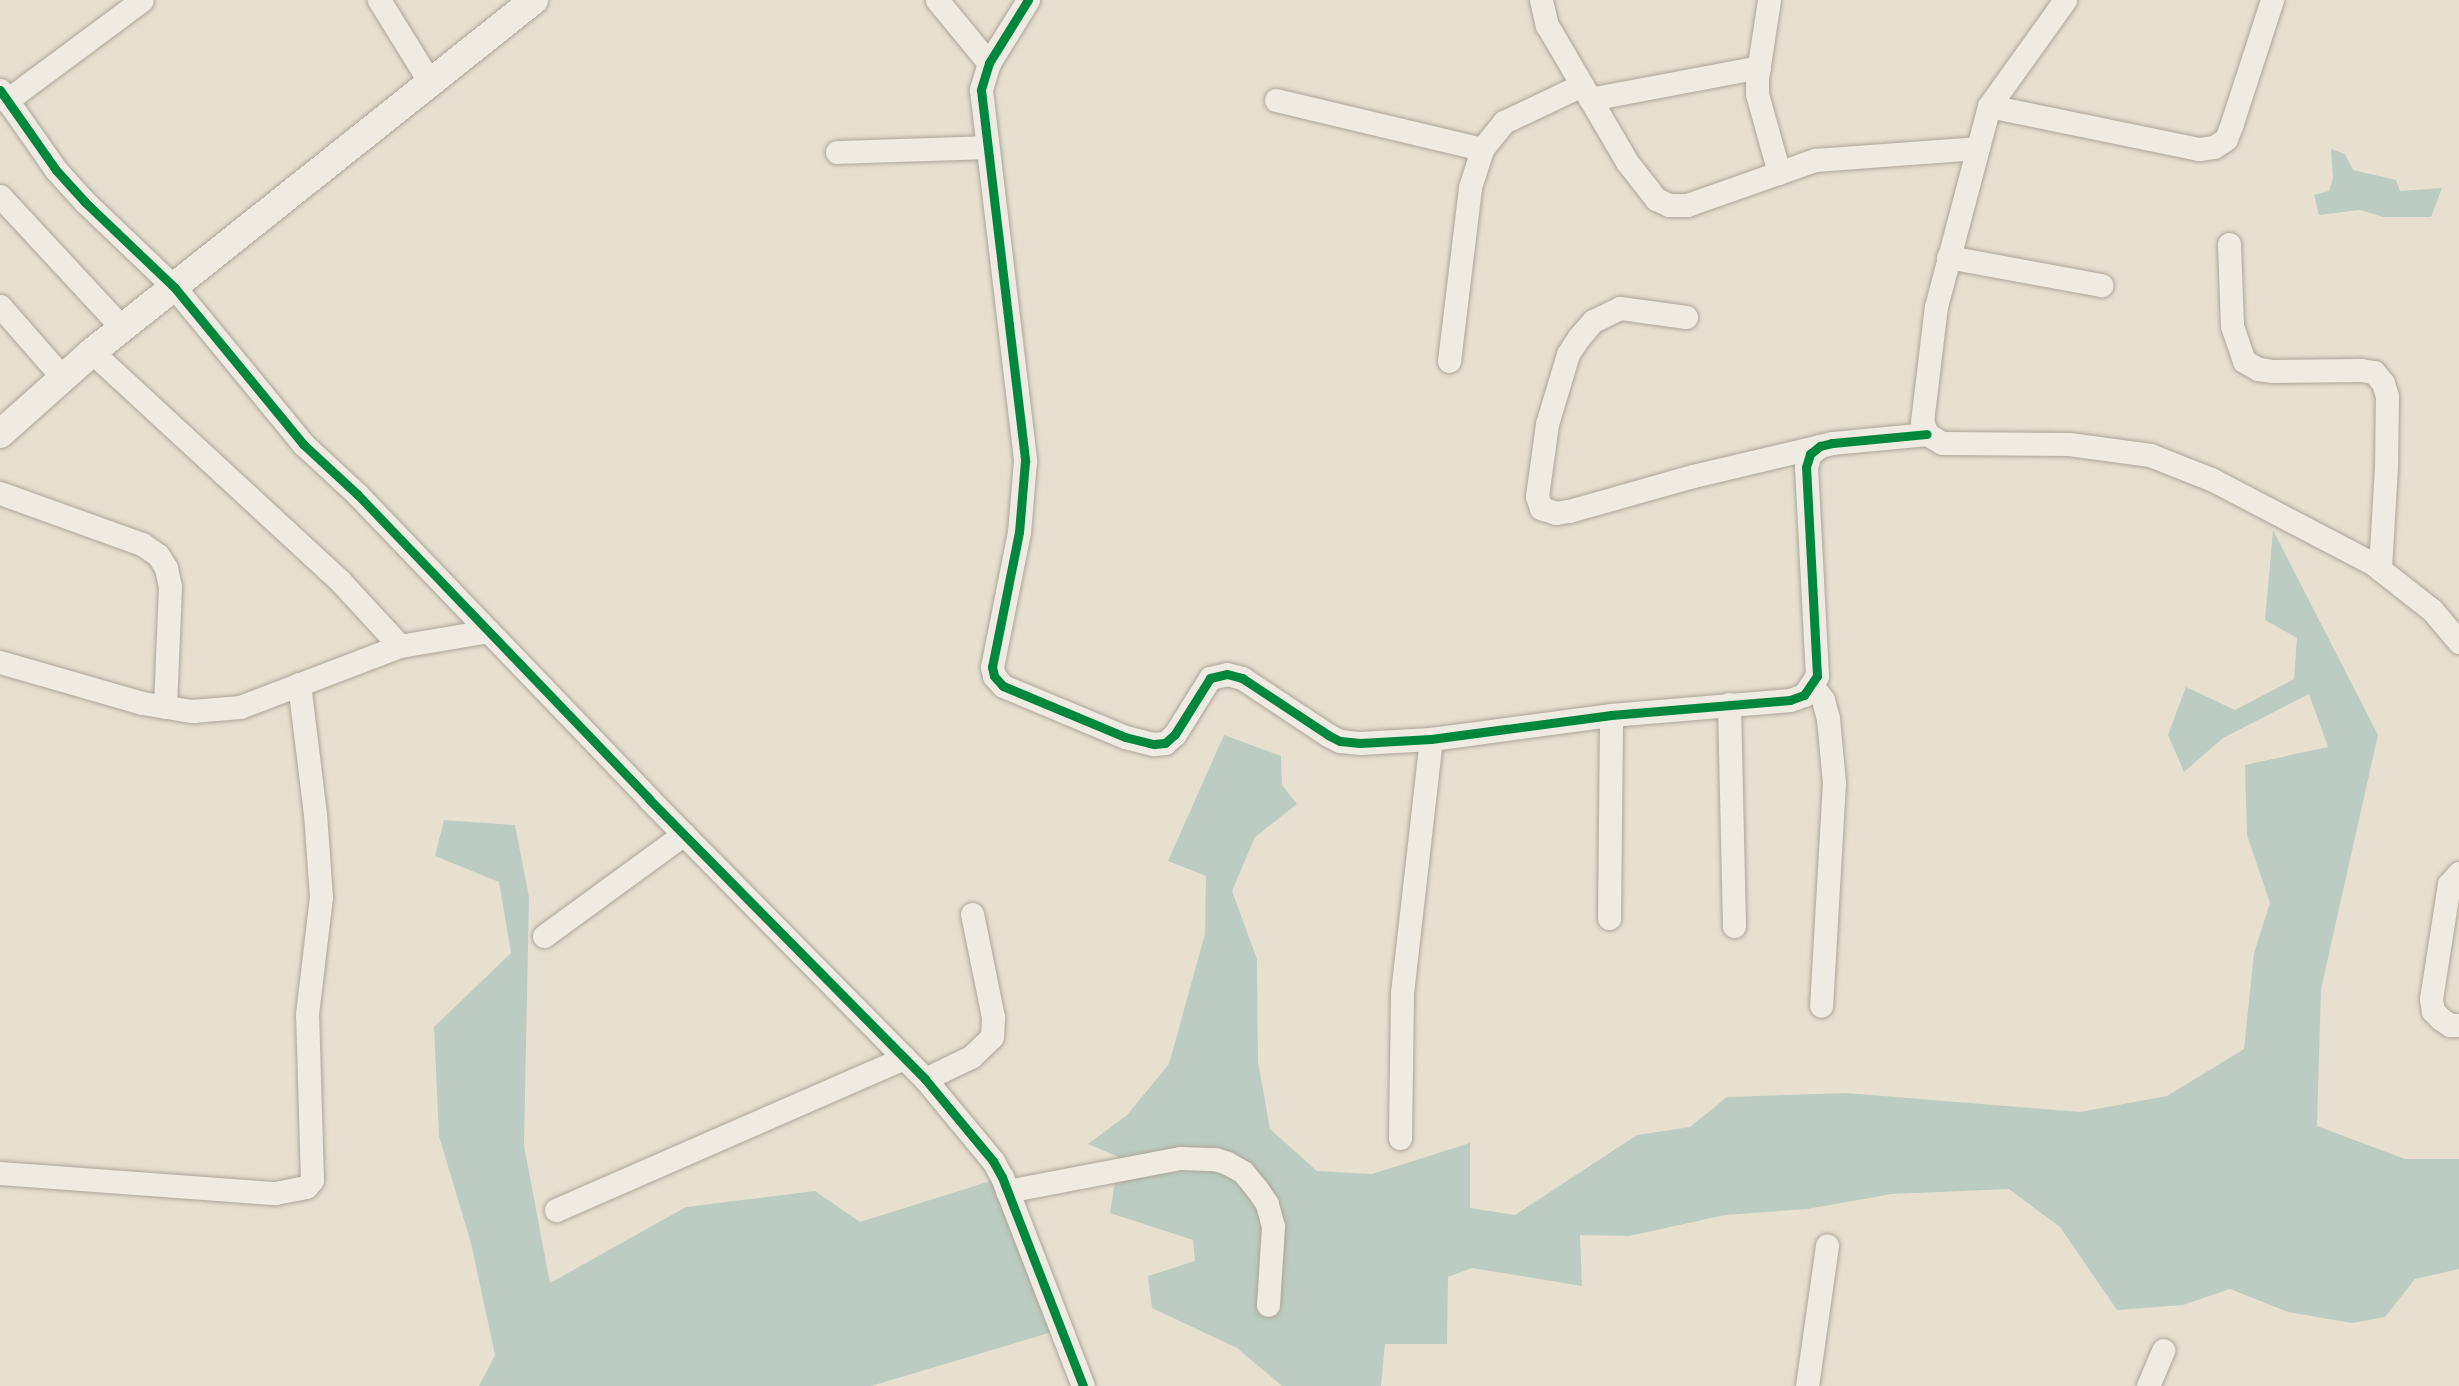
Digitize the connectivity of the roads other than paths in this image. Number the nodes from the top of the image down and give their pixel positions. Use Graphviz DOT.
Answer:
graph roads {
  1 [pos="142,0"];
  2 [pos="379,0"];
  3 [pos="534,0"];
  4 [pos="937,0"];
  5 [pos="1028,0"];
  6 [pos="1541,0"];
  7 [pos="1769,0"];
  8 [pos="2065,0"];
  9 [pos="2272,0"];
  10 [pos="989,64"];
  11 [pos="1759,67"];
  12 [pos="431,84"];
  13 [pos="1586,92"];
  14 [pos="3,96"];
  15 [pos="1276,100"];
  16 [pos="1989,106"];
  17 [pos="986,148"];
  18 [pos="1977,148"];
  19 [pos="1482,149"];
  20 [pos="837,152"];
  21 [pos="1779,173"];
  22 [pos="0,197"];
  23 [pos="2229,244"];
  24 [pos="1948,257"];
  25 [pos="2101,285"];
  26 [pos="176,288"];
  27 [pos="0,306"];
  28 [pos="1686,317"];
  29 [pos="123,329"];
  30 [pos="92,352"];
  31 [pos="1449,361"];
  32 [pos="63,378"];
  33 [pos="0,434"];
  34 [pos="1927,434"];
  35 [pos="1820,446"];
  36 [pos="0,493"];
  37 [pos="2380,569"];
  38 [pos="488,631"];
  39 [pos="2459,642"];
  40 [pos="400,646"];
  41 [pos="0,662"];
  42 [pos="299,684"];
  43 [pos="1813,686"];
  44 [pos="1729,704"];
  45 [pos="165,707"];
  46 [pos="1611,715"];
  47 [pos="1431,739"];
  48 [pos="684,834"];
  49 [pos="2459,873"];
  50 [pos="972,914"];
  51 [pos="1609,918"];
  52 [pos="1734,926"];
  53 [pos="544,936"];
  54 [pos="1821,1006"];
  55 [pos="2459,1025"];
  56 [pos="904,1058"];
  57 [pos="925,1079"];
  58 [pos="1401,1139"];
  59 [pos="0,1173"];
  60 [pos="1007,1191"];
  61 [pos="556,1210"];
  62 [pos="1827,1245"];
  63 [pos="1268,1305"];
  64 [pos="2163,1350"];
  65 [pos="1083,1386"];
  66 [pos="1807,1386"];
  67 [pos="2148,1386"];
  1 -- 14 [label="street"];
  2 -- 12 [label="street"];
  3 -- 12 [label="street"];
  4 -- 10 [label="street"];
  5 -- 10 [label="street"];
  6 -- 13 [label="street"];
  7 -- 11 [label="street"];
  8 -- 16 [label="street"];
  9 -- 16 [label="street"];
  10 -- 17 [label="street"];
  11 -- 13 [label="street"];
  11 -- 21 [label="street"];
  12 -- 26 [label="street"];
  13 -- 19 [label="street"];
  13 -- 21 [label="street"];
  14 -- 26 [label="street"];
  15 -- 19 [label="street"];
  16 -- 18 [label="street"];
  17 -- 20 [label="street"];
  17 -- 47 [label="street"];
  18 -- 21 [label="street"];
  18 -- 24 [label="street"];
  19 -- 31 [label="street"];
  22 -- 29 [label="street"];
  23 -- 37 [label="street"];
  24 -- 25 [label="street"];
  24 -- 34 [label="street"];
  26 -- 29 [label="street"];
  26 -- 38 [label="street"];
  27 -- 32 [label="street"];
  28 -- 35 [label="street"];
  29 -- 30 [label="street"];
  30 -- 32 [label="street"];
  30 -- 40 [label="street"];
  32 -- 33 [label="street"];
  34 -- 35 [label="street"];
  34 -- 37 [label="street"];
  35 -- 43 [label="street"];
  36 -- 45 [label="street"];
  37 -- 39 [label="street"];
  38 -- 40 [label="street"];
  38 -- 48 [label="street"];
  40 -- 42 [label="street"];
  41 -- 45 [label="street"];
  42 -- 45 [label="street"];
  42 -- 59 [label="street"];
  43 -- 44 [label="street"];
  43 -- 54 [label="street"];
  44 -- 46 [label="street"];
  44 -- 52 [label="street"];
  46 -- 47 [label="street"];
  46 -- 51 [label="street"];
  47 -- 58 [label="street"];
  48 -- 53 [label="street"];
  48 -- 56 [label="street"];
  49 -- 55 [label="street"];
  50 -- 57 [label="street"];
  56 -- 57 [label="street"];
  56 -- 61 [label="street"];
  57 -- 60 [label="street"];
  60 -- 63 [label="street"];
  60 -- 65 [label="street"];
  62 -- 66 [label="street"];
  64 -- 67 [label="street"];
}
